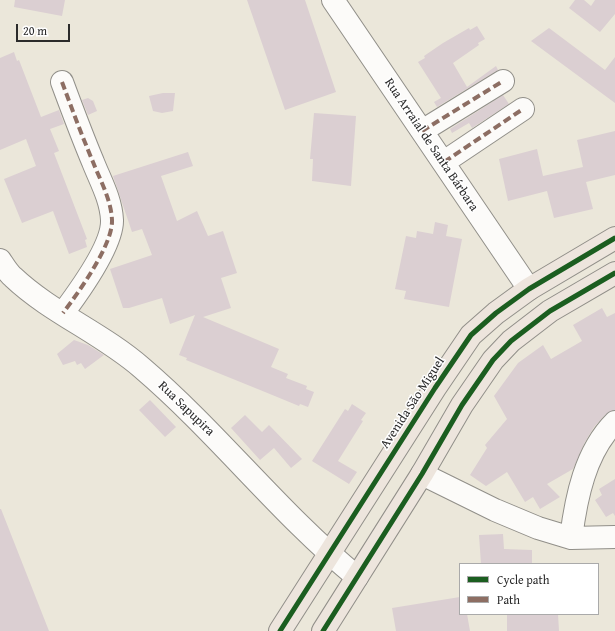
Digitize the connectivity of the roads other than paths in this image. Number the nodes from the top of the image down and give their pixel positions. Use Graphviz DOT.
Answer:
graph roads {
  1 [pos="333,0"];
  2 [pos="503,81"];
  3 [pos="62,82"];
  4 [pos="523,109"];
  5 [pos="422,131"];
  6 [pos="444,162"];
  7 [pos="615,238"];
  8 [pos="0,260"];
  9 [pos="615,273"];
  10 [pos="529,290"];
  11 [pos="63,313"];
  12 [pos="615,422"];
  13 [pos="422,474"];
  14 [pos="571,538"];
  15 [pos="615,538"];
  16 [pos="329,554"];
  17 [pos="357,577"];
  18 [pos="280,631"];
  19 [pos="324,631"];
  1 -- 5 [label="street, Rua Arraial de Santa Bárbara"];
  2 -- 5 [label="street"];
  3 -- 11 [label="street"];
  4 -- 6 [label="street"];
  5 -- 6 [label="street, Rua Arraial de Santa Bárbara"];
  6 -- 10 [label="street, Rua Arraial de Santa Bárbara"];
  7 -- 10 [label="main road, Avenida São Miguel"];
  8 -- 11 [label="street, Rua Sapupira"];
  9 -- 13 [label="main road"];
  10 -- 16 [label="main road, Avenida São Miguel"];
  11 -- 16 [label="street, Rua Sapupira"];
  12 -- 14 [label="street"];
  13 -- 14 [label="street"];
  13 -- 17 [label="main road"];
  14 -- 15 [label="street"];
  16 -- 17 [label="street, Rua Sapupira"];
  16 -- 18 [label="main road, Avenida São Miguel"];
  17 -- 19 [label="main road"];
}
